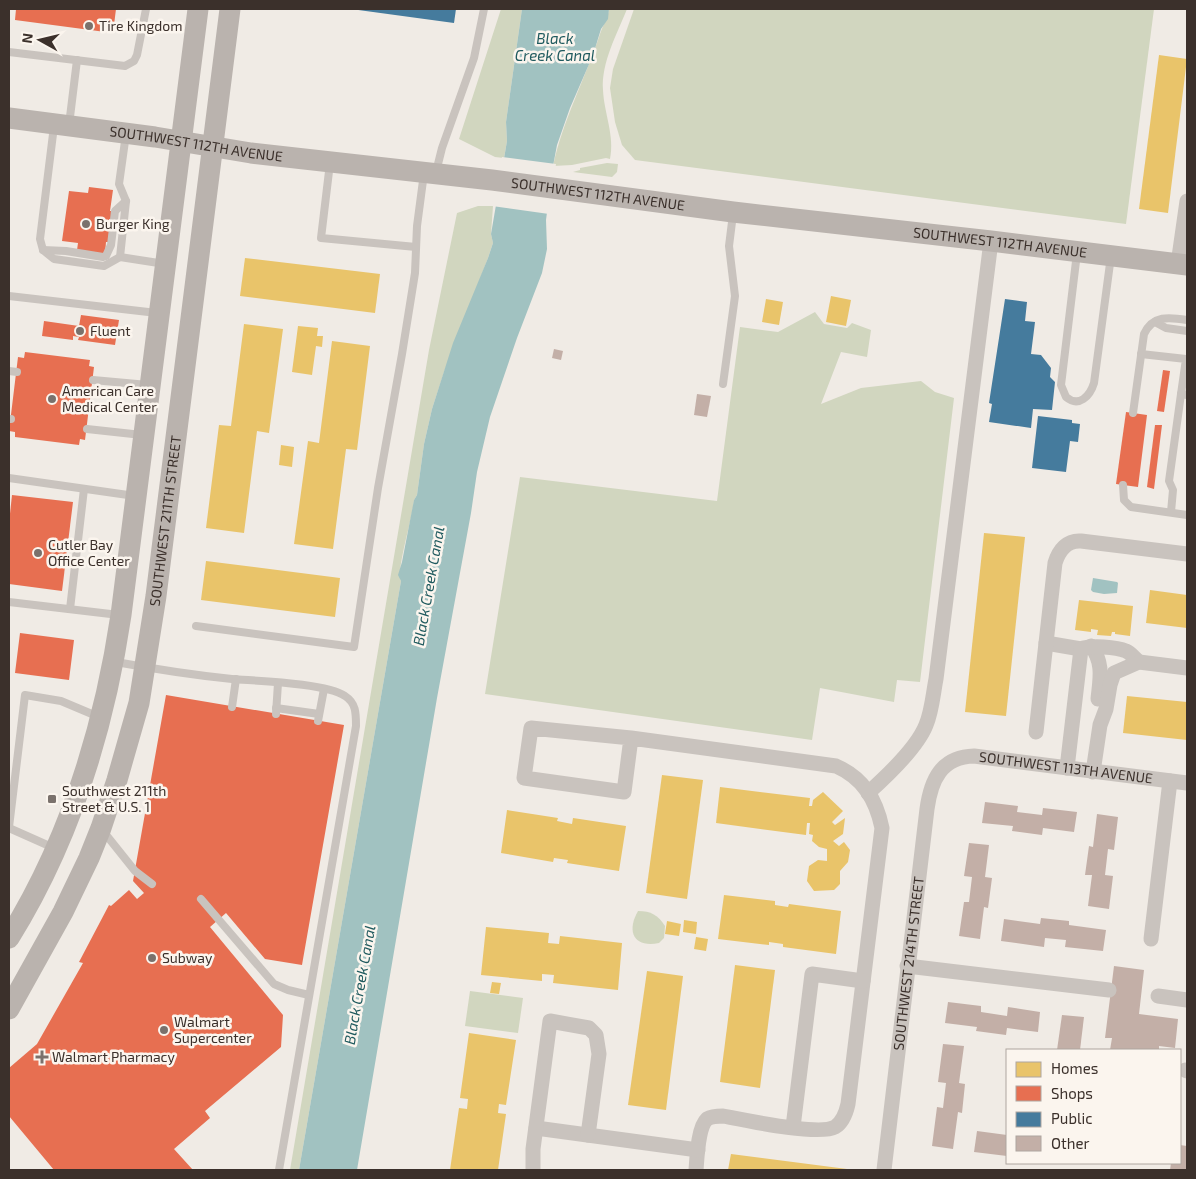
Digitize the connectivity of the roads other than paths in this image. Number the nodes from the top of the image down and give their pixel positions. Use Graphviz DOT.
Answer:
graph roads {
  1 [pos="146,9"];
  2 [pos="198,9"];
  3 [pos="230,9"];
  4 [pos="484,9"];
  5 [pos="9,52"];
  6 [pos="77,60"];
  7 [pos="9,118"];
  8 [pos="62,125"];
  9 [pos="126,133"];
  10 [pos="180,140"];
  11 [pos="213,146"];
  12 [pos="330,162"];
  13 [pos="430,174"];
  14 [pos="126,201"];
  15 [pos="1187,201"];
  16 [pos="733,212"];
  17 [pos="991,241"];
  18 [pos="416,248"];
  19 [pos="43,250"];
  20 [pos="1077,252"];
  21 [pos="1111,256"];
  22 [pos="120,257"];
  23 [pos="166,264"];
  24 [pos="1182,265"];
  25 [pos="9,296"];
  26 [pos="160,314"];
  27 [pos="1187,320"];
  28 [pos="1155,322"];
  29 [pos="1187,331"];
  30 [pos="1141,354"];
  31 [pos="93,380"];
  32 [pos="722,384"];
  33 [pos="150,385"];
  34 [pos="1184,394"];
  35 [pos="1133,413"];
  36 [pos="86,429"];
  37 [pos="144,436"];
  38 [pos="9,478"];
  39 [pos="1123,485"];
  40 [pos="84,489"];
  41 [pos="136,496"];
  42 [pos="1171,512"];
  43 [pos="1187,515"];
  44 [pos="1187,554"];
  45 [pos="9,602"];
  46 [pos="70,609"];
  47 [pos="121,615"];
  48 [pos="196,626"];
  49 [pos="1046,643"];
  50 [pos="1086,648"];
  51 [pos="114,662"];
  52 [pos="1139,662"];
  53 [pos="146,667"];
  54 [pos="1187,668"];
  55 [pos="236,679"];
  56 [pos="278,683"];
  57 [pos="324,689"];
  58 [pos="232,707"];
  59 [pos="101,718"];
  60 [pos="1100,725"];
  61 [pos="1036,732"];
  62 [pos="631,738"];
  63 [pos="947,764"];
  64 [pos="1067,768"];
  65 [pos="1093,772"];
  66 [pos="1170,781"];
  67 [pos="1187,783"];
  68 [pos="868,792"];
  69 [pos="9,828"];
  70 [pos="101,828"];
  71 [pos="56,849"];
  72 [pos="152,884"];
  73 [pos="201,899"];
  74 [pos="9,938"];
  75 [pos="1151,939"];
  76 [pos="908,966"];
  77 [pos="863,981"];
  78 [pos="1109,990"];
  79 [pos="309,995"];
  80 [pos="1158,996"];
  81 [pos="1187,1000"];
  82 [pos="9,1009"];
  83 [pos="793,1127"];
  84 [pos="536,1128"];
  85 [pos="588,1135"];
  86 [pos="698,1150"];
  87 [pos="280,1170"];
  88 [pos="533,1170"];
  89 [pos="696,1170"];
  90 [pos="884,1170"];
  1 -- 6 [label="lane"];
  2 -- 10 [label="main road"];
  3 -- 11 [label="main road, SOUTHWEST 211TH STREET"];
  4 -- 13 [label="lane"];
  5 -- 6 [label="lane"];
  6 -- 8 [label="lane"];
  7 -- 8 [label="main road, SOUTHWEST 112TH AVENUE"];
  8 -- 9 [label="main road, SOUTHWEST 112TH AVENUE"];
  8 -- 19 [label="lane"];
  9 -- 10 [label="main road, SOUTHWEST 112TH AVENUE"];
  9 -- 14 [label="lane"];
  10 -- 11 [label="main road, SOUTHWEST 112TH AVENUE"];
  10 -- 23 [label="main road"];
  11 -- 12 [label="main road, SOUTHWEST 112TH AVENUE"];
  11 -- 53 [label="main road, SOUTHWEST 211TH STREET"];
  12 -- 13 [label="main road, SOUTHWEST 112TH AVENUE"];
  12 -- 18 [label="lane"];
  13 -- 16 [label="main road, SOUTHWEST 112TH AVENUE"];
  13 -- 18 [label="lane"];
  14 -- 19 [label="lane"];
  14 -- 22 [label="lane"];
  15 -- 24 [label="street"];
  16 -- 17 [label="main road, SOUTHWEST 112TH AVENUE"];
  16 -- 32 [label="lane"];
  17 -- 20 [label="main road, SOUTHWEST 112TH AVENUE"];
  17 -- 68 [label="street"];
  18 -- 48 [label="lane"];
  19 -- 22 [label="lane"];
  20 -- 21 [label="main road, SOUTHWEST 112TH AVENUE"];
  20 -- 21 [label="lane"];
  21 -- 24 [label="main road, SOUTHWEST 112TH AVENUE"];
  22 -- 23 [label="lane"];
  23 -- 26 [label="main road"];
  25 -- 26 [label="lane"];
  26 -- 33 [label="main road"];
  27 -- 28 [label="lane"];
  28 -- 29 [label="lane"];
  28 -- 30 [label="lane"];
  30 -- 34 [label="lane"];
  30 -- 35 [label="lane"];
  31 -- 33 [label="lane"];
  33 -- 37 [label="main road"];
  34 -- 42 [label="lane"];
  36 -- 37 [label="lane"];
  37 -- 41 [label="main road"];
  38 -- 40 [label="lane"];
  39 -- 42 [label="lane"];
  40 -- 41 [label="lane"];
  40 -- 46 [label="lane"];
  41 -- 47 [label="main road"];
  42 -- 43 [label="lane"];
  44 -- 49 [label="street"];
  45 -- 46 [label="lane"];
  46 -- 47 [label="lane"];
  47 -- 51 [label="main road"];
  49 -- 50 [label="street"];
  49 -- 61 [label="street"];
  50 -- 52 [label="street"];
  50 -- 60 [label="street"];
  50 -- 64 [label="street"];
  51 -- 53 [label="lane"];
  51 -- 59 [label="main road"];
  52 -- 54 [label="street"];
  52 -- 60 [label="street"];
  53 -- 55 [label="lane"];
  53 -- 70 [label="main road, SOUTHWEST 211TH STREET"];
  55 -- 56 [label="lane"];
  55 -- 58 [label="lane"];
  56 -- 57 [label="lane"];
  56 -- 57 [label="lane"];
  57 -- 79 [label="lane"];
  59 -- 69 [label="lane"];
  59 -- 71 [label="main road"];
  60 -- 65 [label="street"];
  62 -- 62 [label="street"];
  62 -- 68 [label="street"];
  63 -- 64 [label="street, SOUTHWEST 113TH AVENUE"];
  63 -- 76 [label="street, SOUTHWEST 214TH STREET"];
  64 -- 65 [label="street, SOUTHWEST 113TH AVENUE"];
  65 -- 66 [label="street, SOUTHWEST 113TH AVENUE"];
  66 -- 67 [label="street, SOUTHWEST 113TH AVENUE"];
  66 -- 75 [label="street"];
  68 -- 77 [label="street"];
  69 -- 71 [label="lane"];
  70 -- 72 [label="lane"];
  70 -- 82 [label="main road, SOUTHWEST 211TH STREET"];
  71 -- 74 [label="main road"];
  73 -- 79 [label="lane"];
  76 -- 78 [label="street"];
  76 -- 90 [label="street, SOUTHWEST 214TH STREET"];
  77 -- 83 [label="street"];
  77 -- 83 [label="street"];
  79 -- 87 [label="lane"];
  80 -- 81 [label="street"];
  83 -- 86 [label="street"];
  84 -- 85 [label="street"];
  84 -- 85 [label="street"];
  84 -- 88 [label="street"];
  85 -- 86 [label="street"];
  86 -- 89 [label="street"];
}
